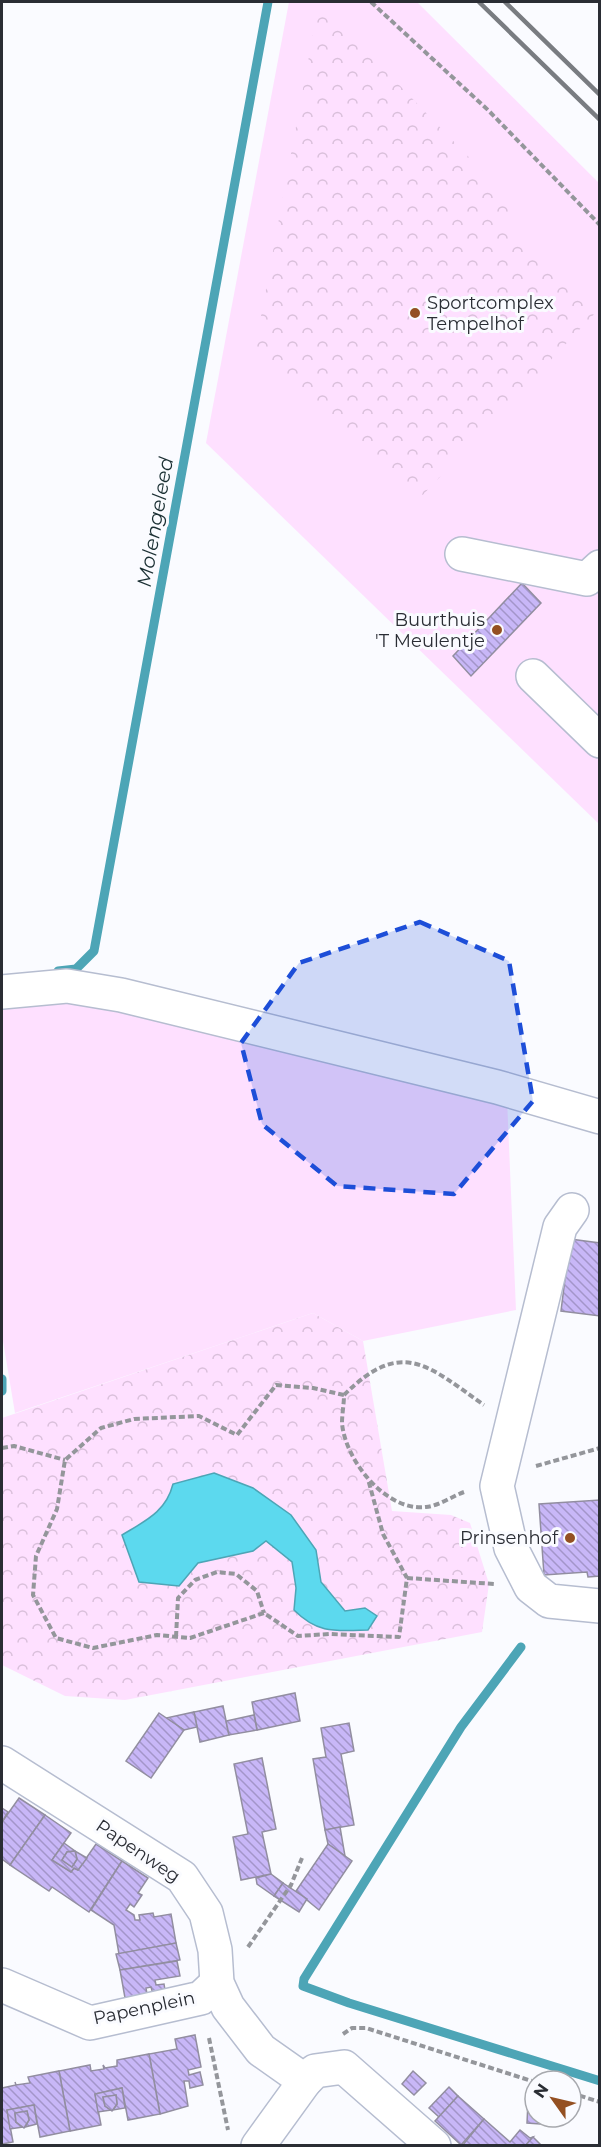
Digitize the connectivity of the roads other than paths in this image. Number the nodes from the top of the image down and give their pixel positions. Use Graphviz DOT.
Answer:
graph roads {
  1 [pos="462,554"];
  2 [pos="600,567"];
  3 [pos="533,676"];
  4 [pos="600,741"];
  5 [pos="2,992"];
  6 [pos="600,1117"];
  7 [pos="572,1210"];
  8 [pos="600,1606"];
  9 [pos="2,1763"];
  10 [pos="2,1985"];
  11 [pos="209,1991"];
  12 [pos="326,2072"];
  13 [pos="244,2140"];
  14 [pos="434,2145"];
  1 -- 2 [label="street"];
  3 -- 4 [label="street"];
  5 -- 6 [label="street"];
  7 -- 8 [label="street"];
  9 -- 11 [label="street, Papenweg"];
  10 -- 11 [label="street, Papenplein"];
  11 -- 12 [label="street, Papenweg"];
  12 -- 13 [label="street"];
  12 -- 14 [label="street"];
}
